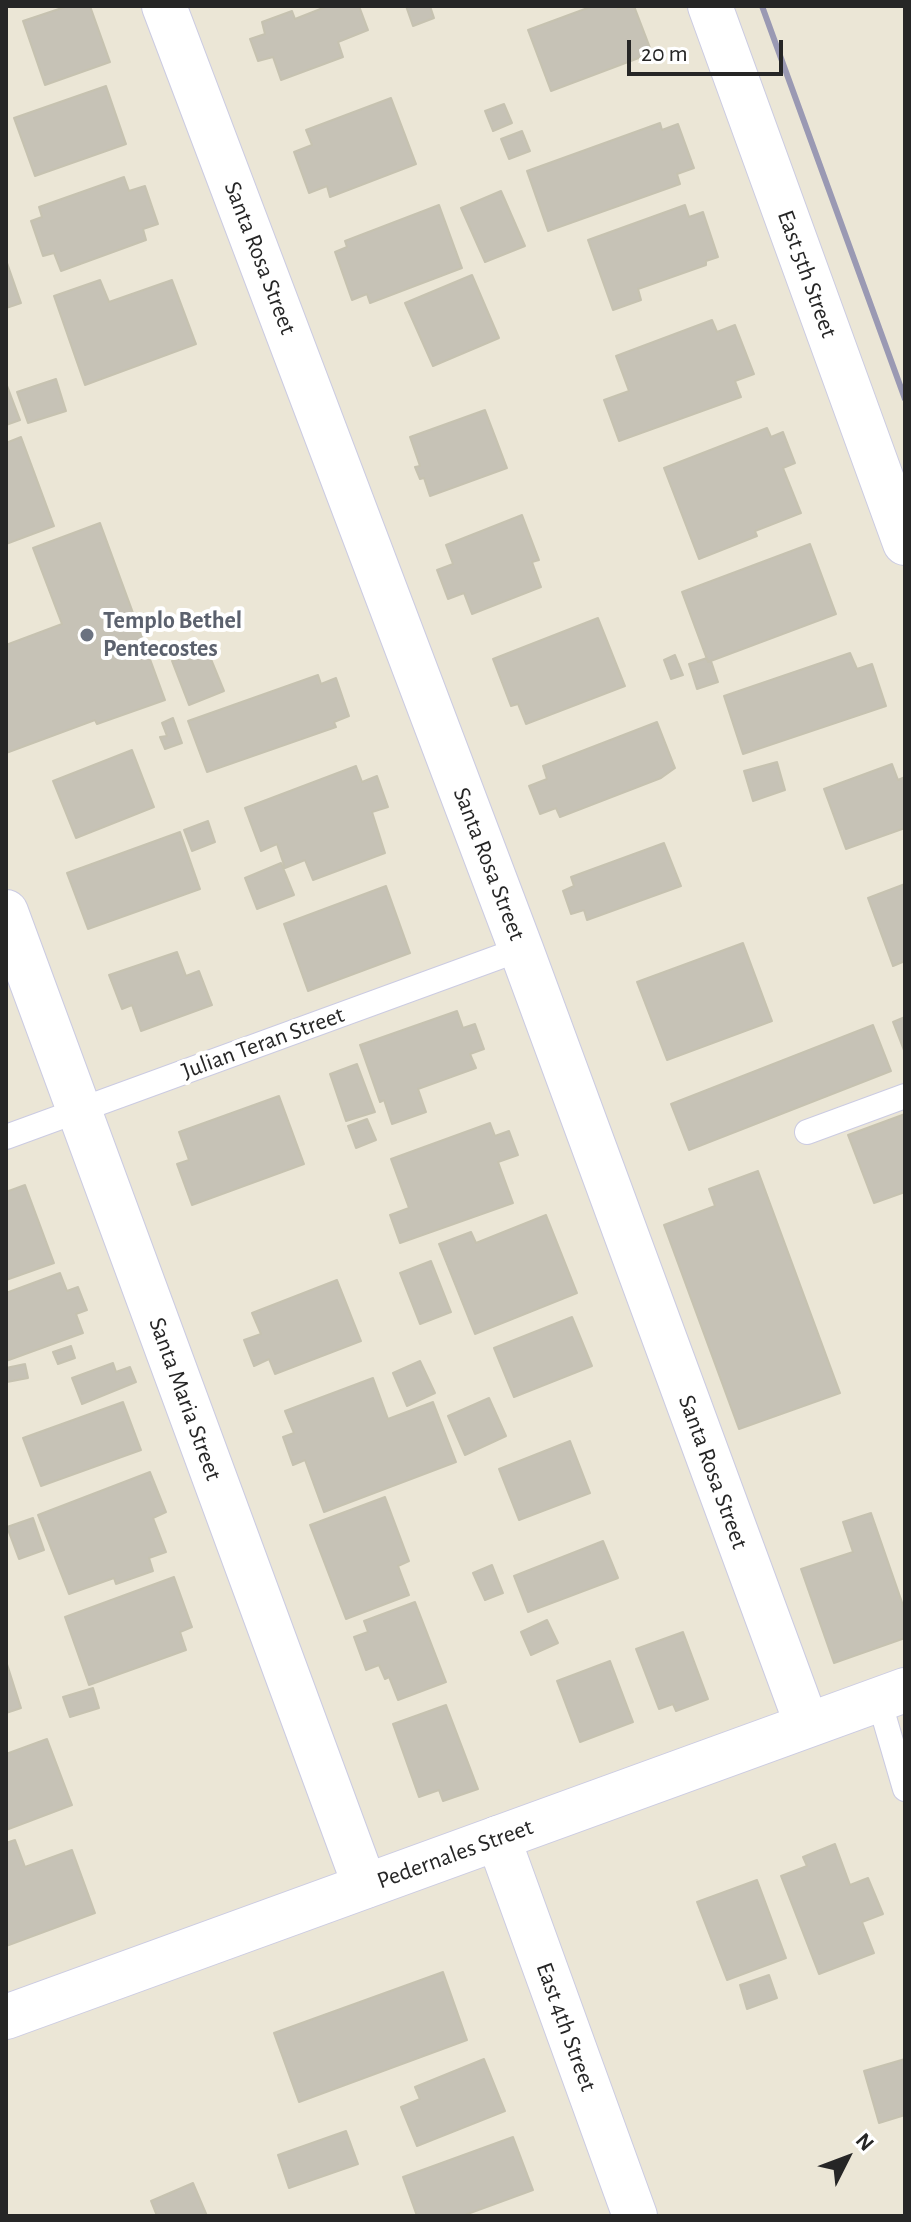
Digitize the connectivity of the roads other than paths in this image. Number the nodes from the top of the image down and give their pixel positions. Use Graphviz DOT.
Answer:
graph roads {
  1 [pos="164,6"];
  2 [pos="710,6"];
  3 [pos="905,543"];
  4 [pos="6,912"];
  5 [pos="521,949"];
  6 [pos="905,1096"];
  7 [pos="79,1110"];
  8 [pos="807,1132"];
  9 [pos="6,1137"];
  10 [pos="892,1695"];
  11 [pos="807,1725"];
  12 [pos="905,1789"];
  13 [pos="498,1838"];
  14 [pos="365,1886"];
  15 [pos="6,2017"];
  16 [pos="635,2216"];
  1 -- 5 [label="street, Santa Rosa Street"];
  2 -- 3 [label="street, East 5th Street"];
  4 -- 7 [label="street, Santa Maria Street"];
  5 -- 7 [label="lane, Julian Teran Street"];
  5 -- 11 [label="street, Santa Rosa Street"];
  6 -- 8 [label="lane"];
  7 -- 9 [label="lane, Julian Teran Street"];
  7 -- 14 [label="street, Santa Maria Street"];
  10 -- 11 [label="street, Pedernales Street"];
  10 -- 12 [label="lane"];
  11 -- 13 [label="street, Pedernales Street"];
  13 -- 14 [label="street, Pedernales Street"];
  13 -- 16 [label="street, East 4th Street"];
  14 -- 15 [label="street, Pedernales Street"];
}
